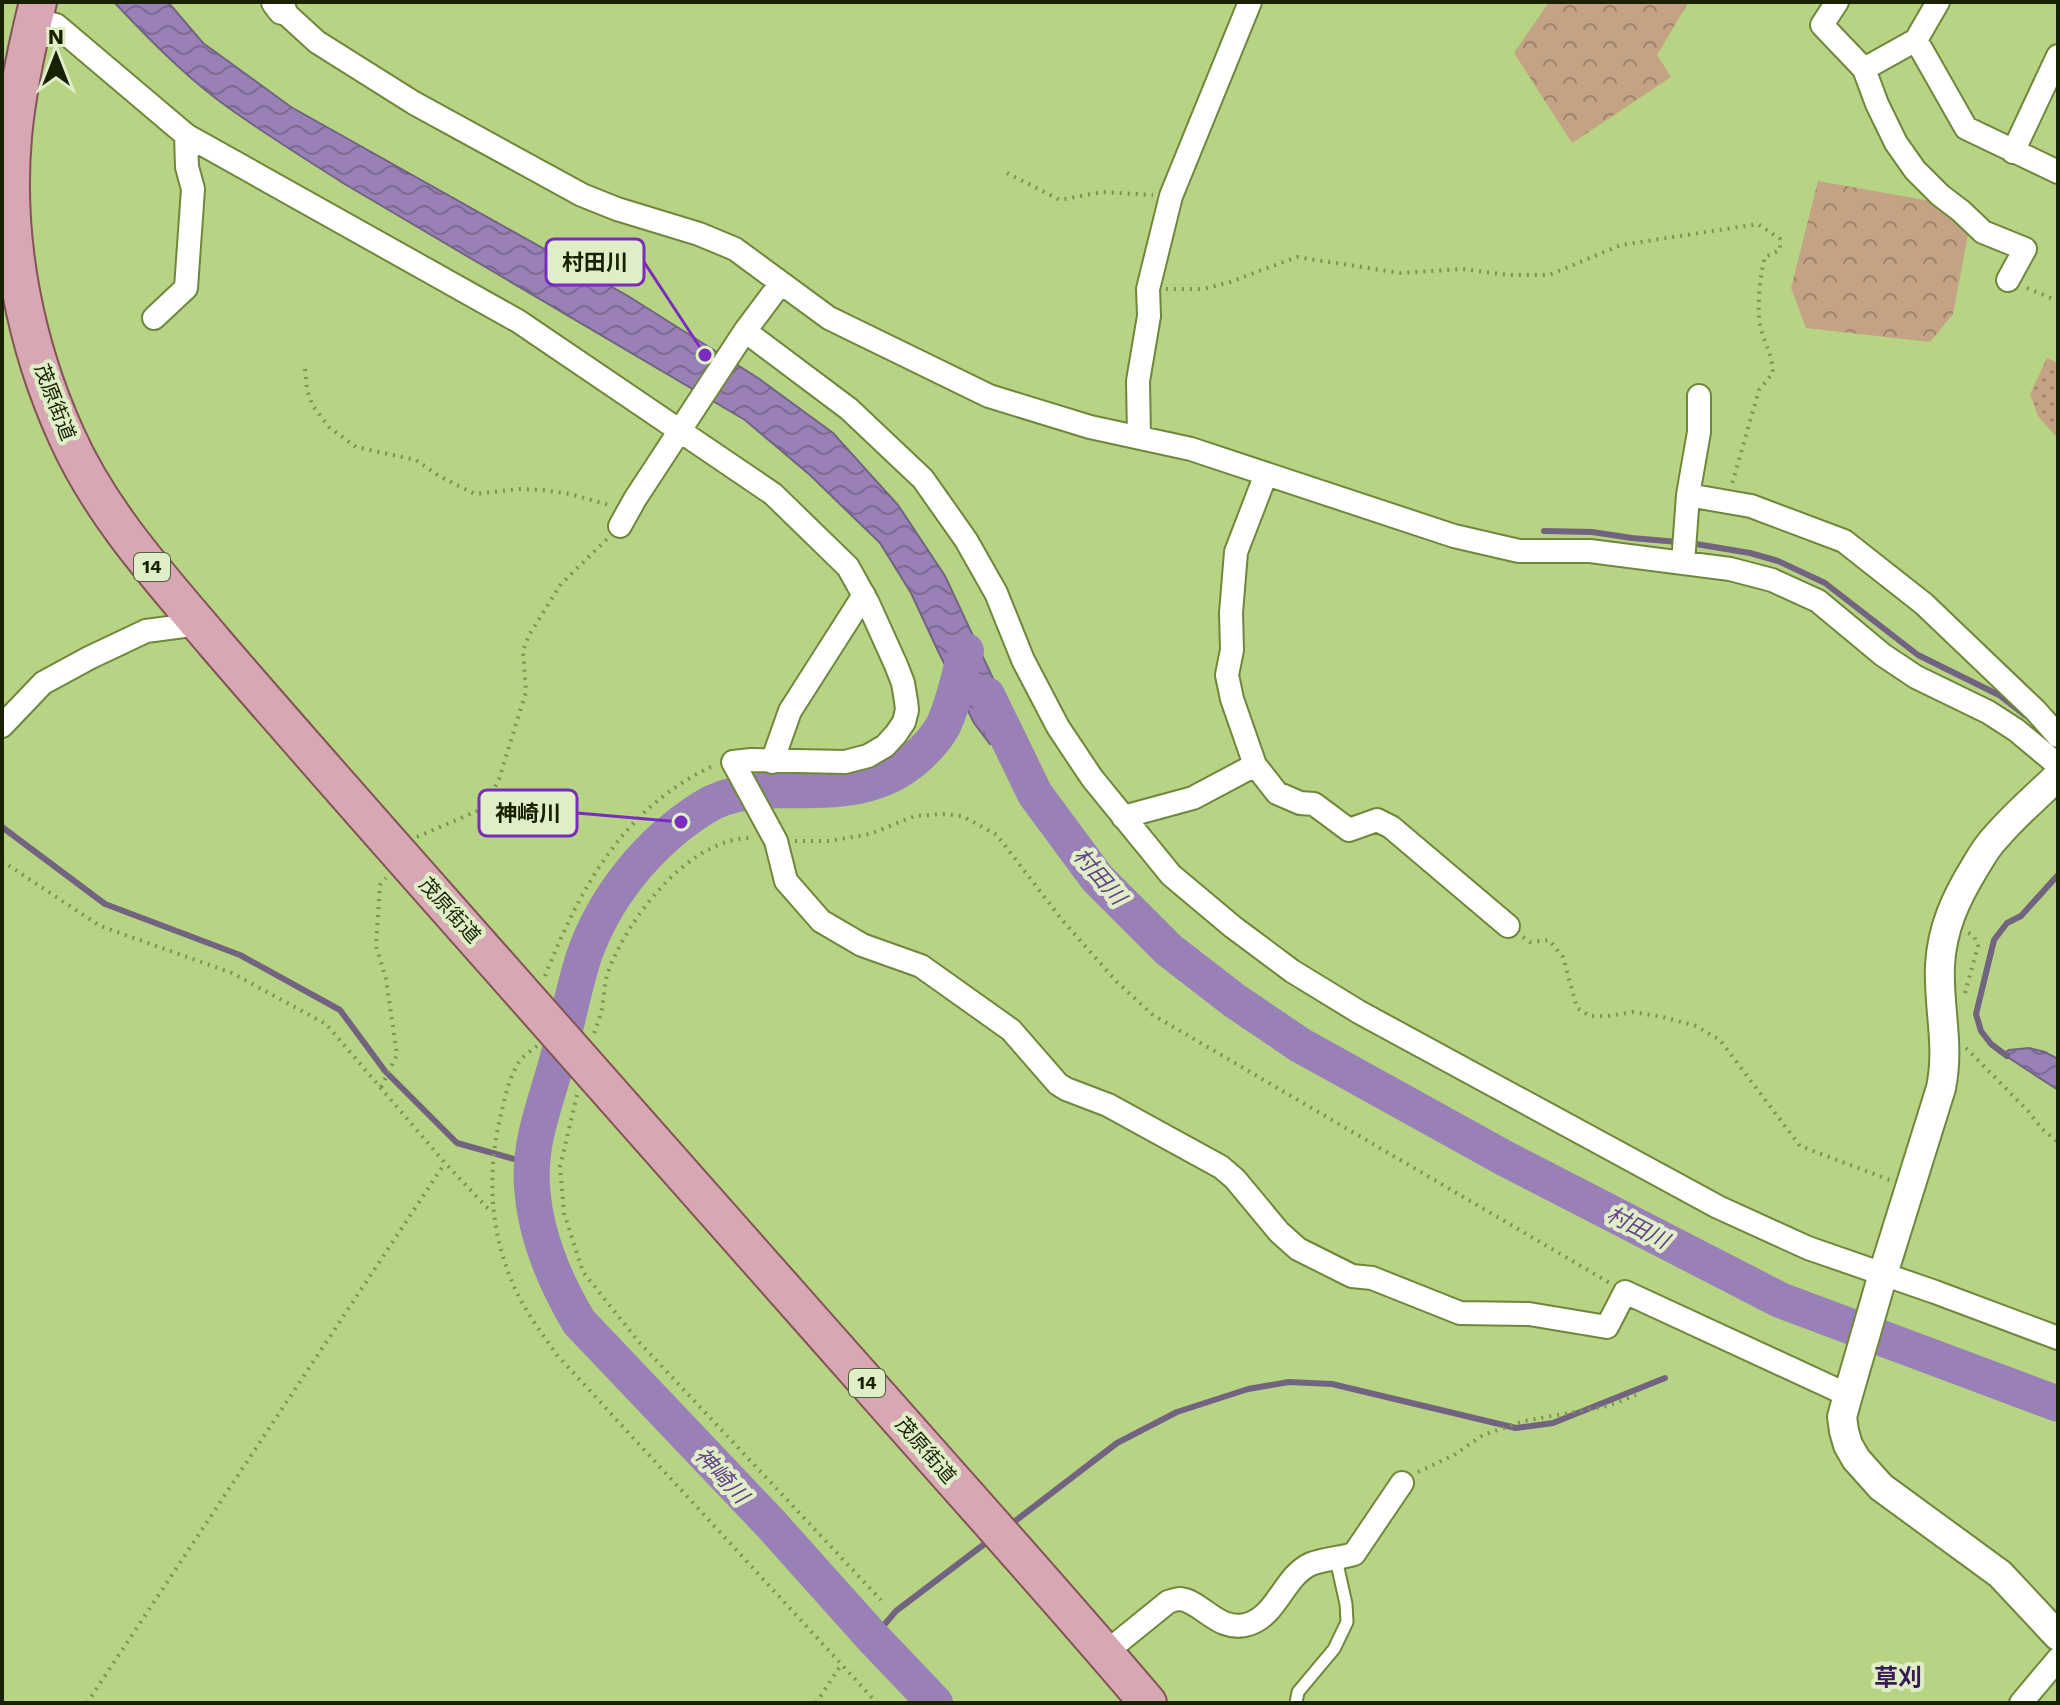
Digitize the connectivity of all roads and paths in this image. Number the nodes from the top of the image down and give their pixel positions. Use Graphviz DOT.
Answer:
graph roads {
  1 [pos="1250,2"];
  2 [pos="1837,2"];
  3 [pos="1938,2"];
  4 [pos="279,6"];
  5 [pos="36,10"];
  6 [pos="1916,40"];
  7 [pos="14,55"];
  8 [pos="2058,56"];
  9 [pos="1864,69"];
  10 [pos="186,135"];
  11 [pos="2013,152"];
  12 [pos="2058,172"];
  13 [pos="1007,173"];
  14 [pos="1171,196"];
  15 [pos="2008,280"];
  16 [pos="781,283"];
  17 [pos="1148,289"];
  18 [pos="2058,301"];
  19 [pos="154,318"];
  20 [pos="745,331"];
  21 [pos="305,369"];
  22 [pos="1699,396"];
  23 [pos="679,431"];
  24 [pos="1139,436"];
  25 [pos="1266,474"];
  26 [pos="1688,495"];
  27 [pos="1727,502"];
  28 [pos="631,505"];
  29 [pos="620,526"];
  30 [pos="1683,563"];
  31 [pos="864,595"];
  32 [pos="199,624"];
  33 [pos="2,726"];
  34 [pos="2058,736"];
  35 [pos="733,762"];
  36 [pos="772,762"];
  37 [pos="1255,765"];
  38 [pos="2058,765"];
  39 [pos="2058,776"];
  40 [pos="1123,817"];
  41 [pos="776,841"];
  42 [pos="398,852"];
  43 [pos="2,861"];
  44 [pos="1949,920"];
  45 [pos="1508,926"];
  46 [pos="1965,993"];
  47 [pos="540,1012"];
  48 [pos="1965,1046"];
  49 [pos="585,1063"];
  50 [pos="381,1087"];
  51 [pos="2058,1142"];
  52 [pos="445,1163"];
  53 [pos="1910,1188"];
  54 [pos="492,1213"];
  55 [pos="1883,1274"];
  56 [pos="1625,1292"];
  57 [pos="2058,1338"];
  58 [pos="1636,1395"];
  59 [pos="1848,1395"];
  60 [pos="1402,1483"];
  61 [pos="1336,1559"];
  62 [pos="881,1600"];
  63 [pos="2058,1636"];
  64 [pos="1105,1653"];
  65 [pos="2058,1659"];
  66 [pos="841,1665"];
  67 [pos="87,1703"];
  68 [pos="816,1703"];
  69 [pos="877,1703"];
  70 [pos="1148,1703"];
  71 [pos="1296,1703"];
  72 [pos="2021,1703"];
  1 -- 14 [label="street"];
  2 -- 9 [label="street"];
  3 -- 6 [label="street"];
  4 -- 16 [label="street"];
  5 -- 7 [label="main road, 茂原街道 / 14"];
  5 -- 10 [label="street"];
  6 -- 9 [label="street"];
  6 -- 11 [label="street"];
  7 -- 32 [label="main road, 茂原街道 / 14"];
  8 -- 11 [label="street"];
  9 -- 15 [label="street"];
  10 -- 19 [label="street"];
  10 -- 23 [label="street"];
  11 -- 12 [label="street"];
  13 -- 14 [label="path"];
  14 -- 17 [label="street"];
  15 -- 18 [label="path"];
  16 -- 20 [label="street"];
  16 -- 24 [label="street"];
  17 -- 24 [label="street"];
  17 -- 27 [label="path"];
  20 -- 23 [label="street"];
  20 -- 40 [label="street"];
  21 -- 28 [label="path"];
  22 -- 26 [label="street"];
  23 -- 28 [label="street"];
  23 -- 31 [label="street"];
  24 -- 25 [label="street"];
  25 -- 30 [label="street"];
  25 -- 37 [label="street"];
  26 -- 27 [label="street"];
  26 -- 30 [label="street"];
  27 -- 34 [label="street"];
  28 -- 29 [label="street"];
  29 -- 42 [label="path"];
  30 -- 38 [label="street"];
  31 -- 36 [label="street"];
  31 -- 36 [label="street"];
  32 -- 33 [label="street"];
  32 -- 42 [label="main road, 茂原街道 / 14"];
  35 -- 36 [label="street"];
  35 -- 41 [label="street"];
  35 -- 47 [label="path"];
  37 -- 40 [label="street"];
  37 -- 45 [label="street"];
  39 -- 44 [label="street"];
  40 -- 55 [label="street"];
  41 -- 49 [label="path"];
  41 -- 56 [label="path"];
  41 -- 56 [label="street"];
  42 -- 47 [label="main road, 茂原街道 / 14"];
  42 -- 50 [label="path"];
  43 -- 50 [label="path"];
  44 -- 46 [label="path"];
  44 -- 53 [label="street"];
  45 -- 53 [label="path"];
  47 -- 49 [label="main road, 茂原街道 / 14"];
  47 -- 54 [label="path"];
  48 -- 51 [label="path"];
  49 -- 62 [label="path"];
  49 -- 64 [label="main road, 茂原街道 / 14"];
  50 -- 52 [label="path"];
  52 -- 54 [label="path"];
  52 -- 67 [label="path"];
  53 -- 55 [label="street"];
  54 -- 66 [label="path"];
  55 -- 57 [label="street"];
  55 -- 59 [label="street"];
  56 -- 59 [label="street"];
  58 -- 60 [label="path"];
  59 -- 63 [label="street"];
  60 -- 61 [label="street"];
  61 -- 64 [label="street"];
  61 -- 71 [label="lane"];
  64 -- 70 [label="main road, 茂原街道 / 14"];
  65 -- 72 [label="street"];
  66 -- 68 [label="path"];
  66 -- 69 [label="path"];
}
